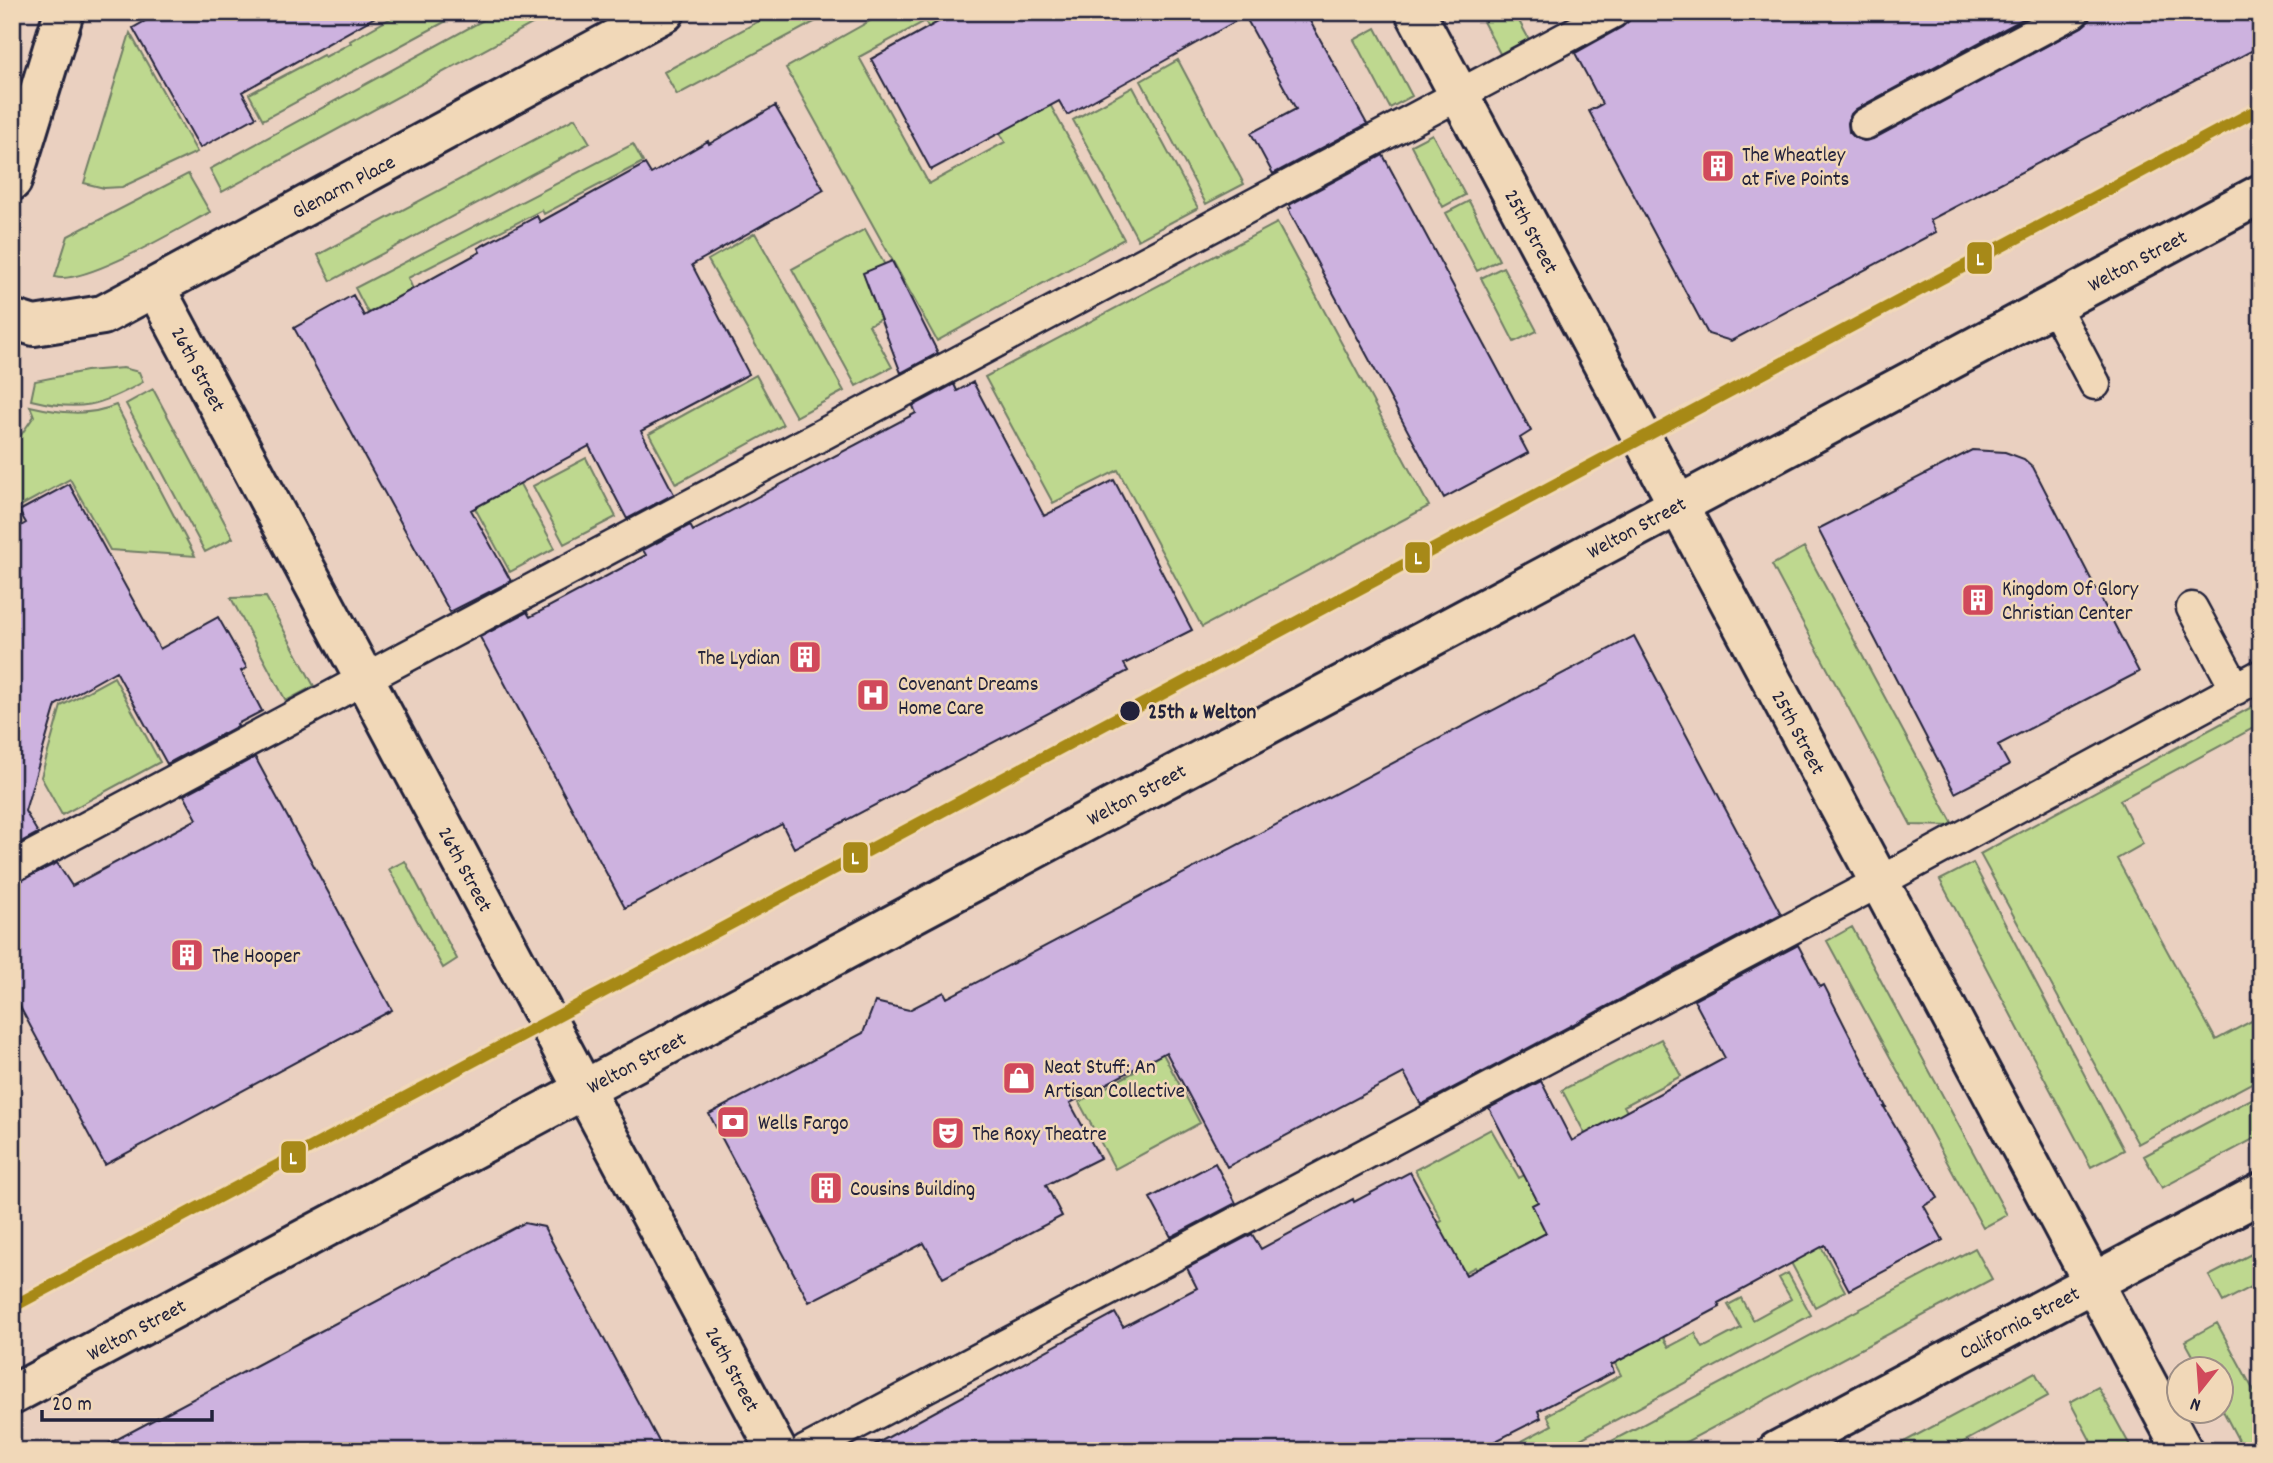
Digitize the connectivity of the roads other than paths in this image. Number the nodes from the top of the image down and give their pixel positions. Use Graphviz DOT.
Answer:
graph roads {
  1 [pos="64,12"];
  2 [pos="665,12"];
  3 [pos="1415,12"];
  4 [pos="1614,12"];
  5 [pos="2074,12"];
  6 [pos="1459,95"];
  7 [pos="1865,124"];
  8 [pos="12,181"];
  9 [pos="2261,194"];
  10 [pos="155,287"];
  11 [pos="2053,304"];
  12 [pos="12,319"];
  13 [pos="2095,384"];
  14 [pos="1678,505"];
  15 [pos="2192,608"];
  16 [pos="365,679"];
  17 [pos="2248,682"];
  18 [pos="12,867"];
  19 [pos="1879,882"];
  20 [pos="584,1090"];
  21 [pos="2261,1193"];
  22 [pos="2093,1282"];
  23 [pos="12,1395"];
  24 [pos="777,1451"];
  25 [pos="805,1451"];
  26 [pos="1777,1451"];
  27 [pos="2183,1451"];
  1 -- 8 [label="street"];
  2 -- 10 [label="street, Glenarm Place"];
  3 -- 6 [label="street, 25th Street"];
  4 -- 6 [label="lane"];
  5 -- 7 [label="lane"];
  6 -- 14 [label="street, 25th Street"];
  6 -- 16 [label="lane"];
  9 -- 11 [label="street, Welton Street"];
  10 -- 12 [label="street, Glenarm Place"];
  10 -- 16 [label="street, 26th Street"];
  11 -- 13 [label="lane"];
  11 -- 14 [label="street, Welton Street"];
  14 -- 19 [label="street, 25th Street"];
  14 -- 20 [label="street, Welton Street"];
  15 -- 17 [label="lane"];
  16 -- 18 [label="lane"];
  16 -- 20 [label="street, 26th Street"];
  17 -- 19 [label="lane"];
  19 -- 22 [label="street, 25th Street"];
  19 -- 25 [label="lane"];
  20 -- 23 [label="street, Welton Street"];
  20 -- 24 [label="street, 26th Street"];
  21 -- 22 [label="street, California Street"];
  22 -- 26 [label="street, California Street"];
  22 -- 27 [label="street, 25th Street"];
}
